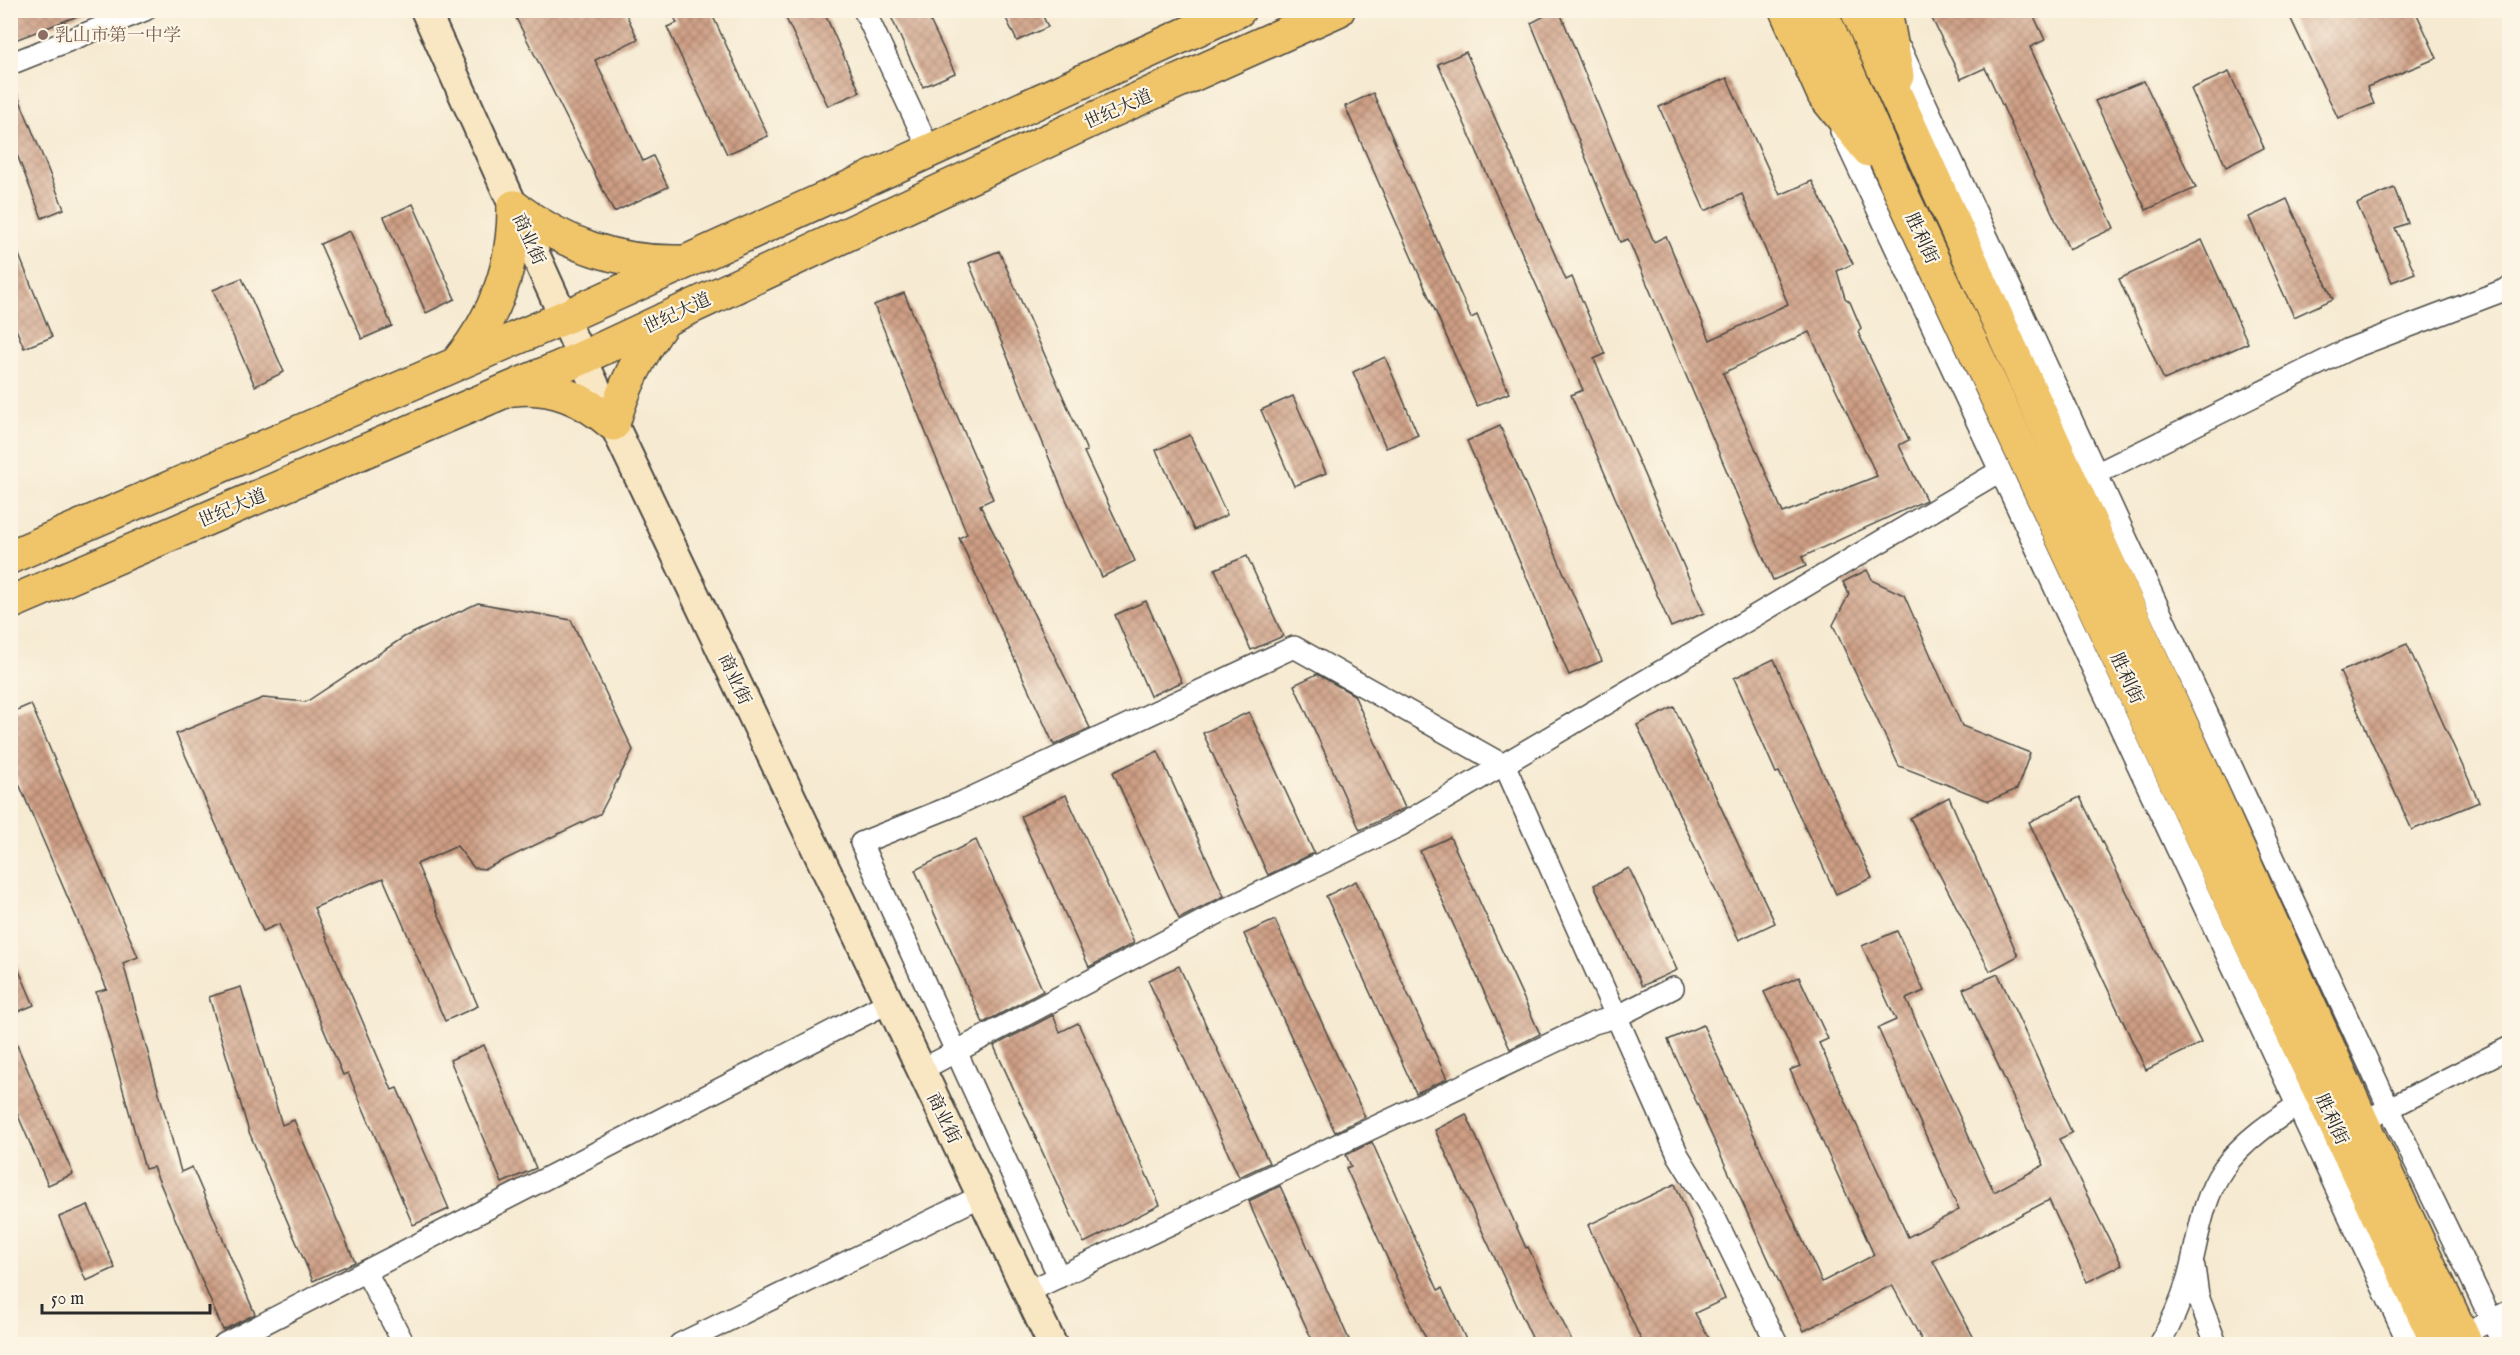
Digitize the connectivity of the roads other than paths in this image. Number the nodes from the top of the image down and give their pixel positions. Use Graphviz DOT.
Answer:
graph roads {
  1 [pos="145,10"];
  2 [pos="425,10"];
  3 [pos="864,10"];
  4 [pos="1239,10"];
  5 [pos="1338,10"];
  6 [pos="1786,10"];
  7 [pos="1820,10"];
  8 [pos="1857,10"];
  9 [pos="1888,19"];
  10 [pos="10,64"];
  11 [pos="1824,95"];
  12 [pos="1902,113"];
  13 [pos="930,151"];
  14 [pos="1898,186"];
  15 [pos="513,207"];
  16 [pos="686,262"];
  17 [pos="2510,288"];
  18 [pos="665,319"];
  19 [pos="582,358"];
  20 [pos="457,364"];
  21 [pos="507,390"];
  22 [pos="613,424"];
  23 [pos="2000,471"];
  24 [pos="2096,474"];
  25 [pos="10,557"];
  26 [pos="10,603"];
  27 [pos="1505,766"];
  28 [pos="1673,988"];
  29 [pos="889,1002"];
  30 [pos="1616,1017"];
  31 [pos="2510,1047"];
  32 [pos="921,1070"];
  33 [pos="2308,1098"];
  34 [pos="2363,1121"];
  35 [pos="981,1196"];
  36 [pos="2193,1257"];
  37 [pos="366,1272"];
  38 [pos="1059,1277"];
  39 [pos="1027,1292"];
  40 [pos="2510,1311"];
  41 [pos="2452,1342"];
  42 [pos="224,1344"];
  43 [pos="404,1344"];
  44 [pos="680,1344"];
  45 [pos="1052,1344"];
  46 [pos="1777,1344"];
  47 [pos="2159,1344"];
  48 [pos="2216,1344"];
  49 [pos="2409,1344"];
  50 [pos="2503,1344"];
  1 -- 10 [label="street"];
  2 -- 15 [label="street, 商业街"];
  3 -- 13 [label="street"];
  4 -- 13 [label="main road"];
  5 -- 18 [label="main road, 世纪大道"];
  6 -- 11 [label="main road"];
  7 -- 14 [label="main road, 胜利街"];
  8 -- 12 [label="main road, 胜利街"];
  9 -- 12 [label="main road"];
  9 -- 24 [label="street"];
  11 -- 14 [label="main road"];
  11 -- 23 [label="street"];
  12 -- 34 [label="main road, 胜利街"];
  13 -- 16 [label="main road"];
  14 -- 33 [label="main road, 胜利街"];
  15 -- 16 [label="main road"];
  15 -- 19 [label="street, 商业街"];
  15 -- 20 [label="main road"];
  16 -- 20 [label="main road"];
  17 -- 24 [label="street"];
  18 -- 19 [label="main road, 世纪大道"];
  18 -- 22 [label="main road"];
  19 -- 21 [label="main road, 世纪大道"];
  19 -- 22 [label="street, 商业街"];
  20 -- 25 [label="main road"];
  21 -- 22 [label="main road"];
  21 -- 26 [label="main road, 世纪大道"];
  22 -- 29 [label="street, 商业街"];
  23 -- 27 [label="street"];
  23 -- 33 [label="street"];
  24 -- 34 [label="street"];
  27 -- 30 [label="street"];
  27 -- 32 [label="street"];
  27 -- 38 [label="street"];
  28 -- 30 [label="street"];
  29 -- 32 [label="street, 商业街"];
  29 -- 37 [label="street"];
  30 -- 38 [label="street"];
  30 -- 46 [label="street"];
  31 -- 34 [label="street"];
  32 -- 35 [label="street, 商业街"];
  33 -- 34 [label="main road, 胜利街"];
  33 -- 36 [label="street"];
  33 -- 49 [label="street"];
  34 -- 41 [label="main road, 胜利街"];
  34 -- 50 [label="street"];
  35 -- 39 [label="street, 商业街"];
  35 -- 44 [label="street"];
  36 -- 47 [label="street"];
  36 -- 48 [label="street"];
  37 -- 42 [label="street"];
  37 -- 43 [label="street"];
  38 -- 39 [label="street"];
  39 -- 45 [label="street, 商业街"];
  40 -- 41 [label="street"];
}
